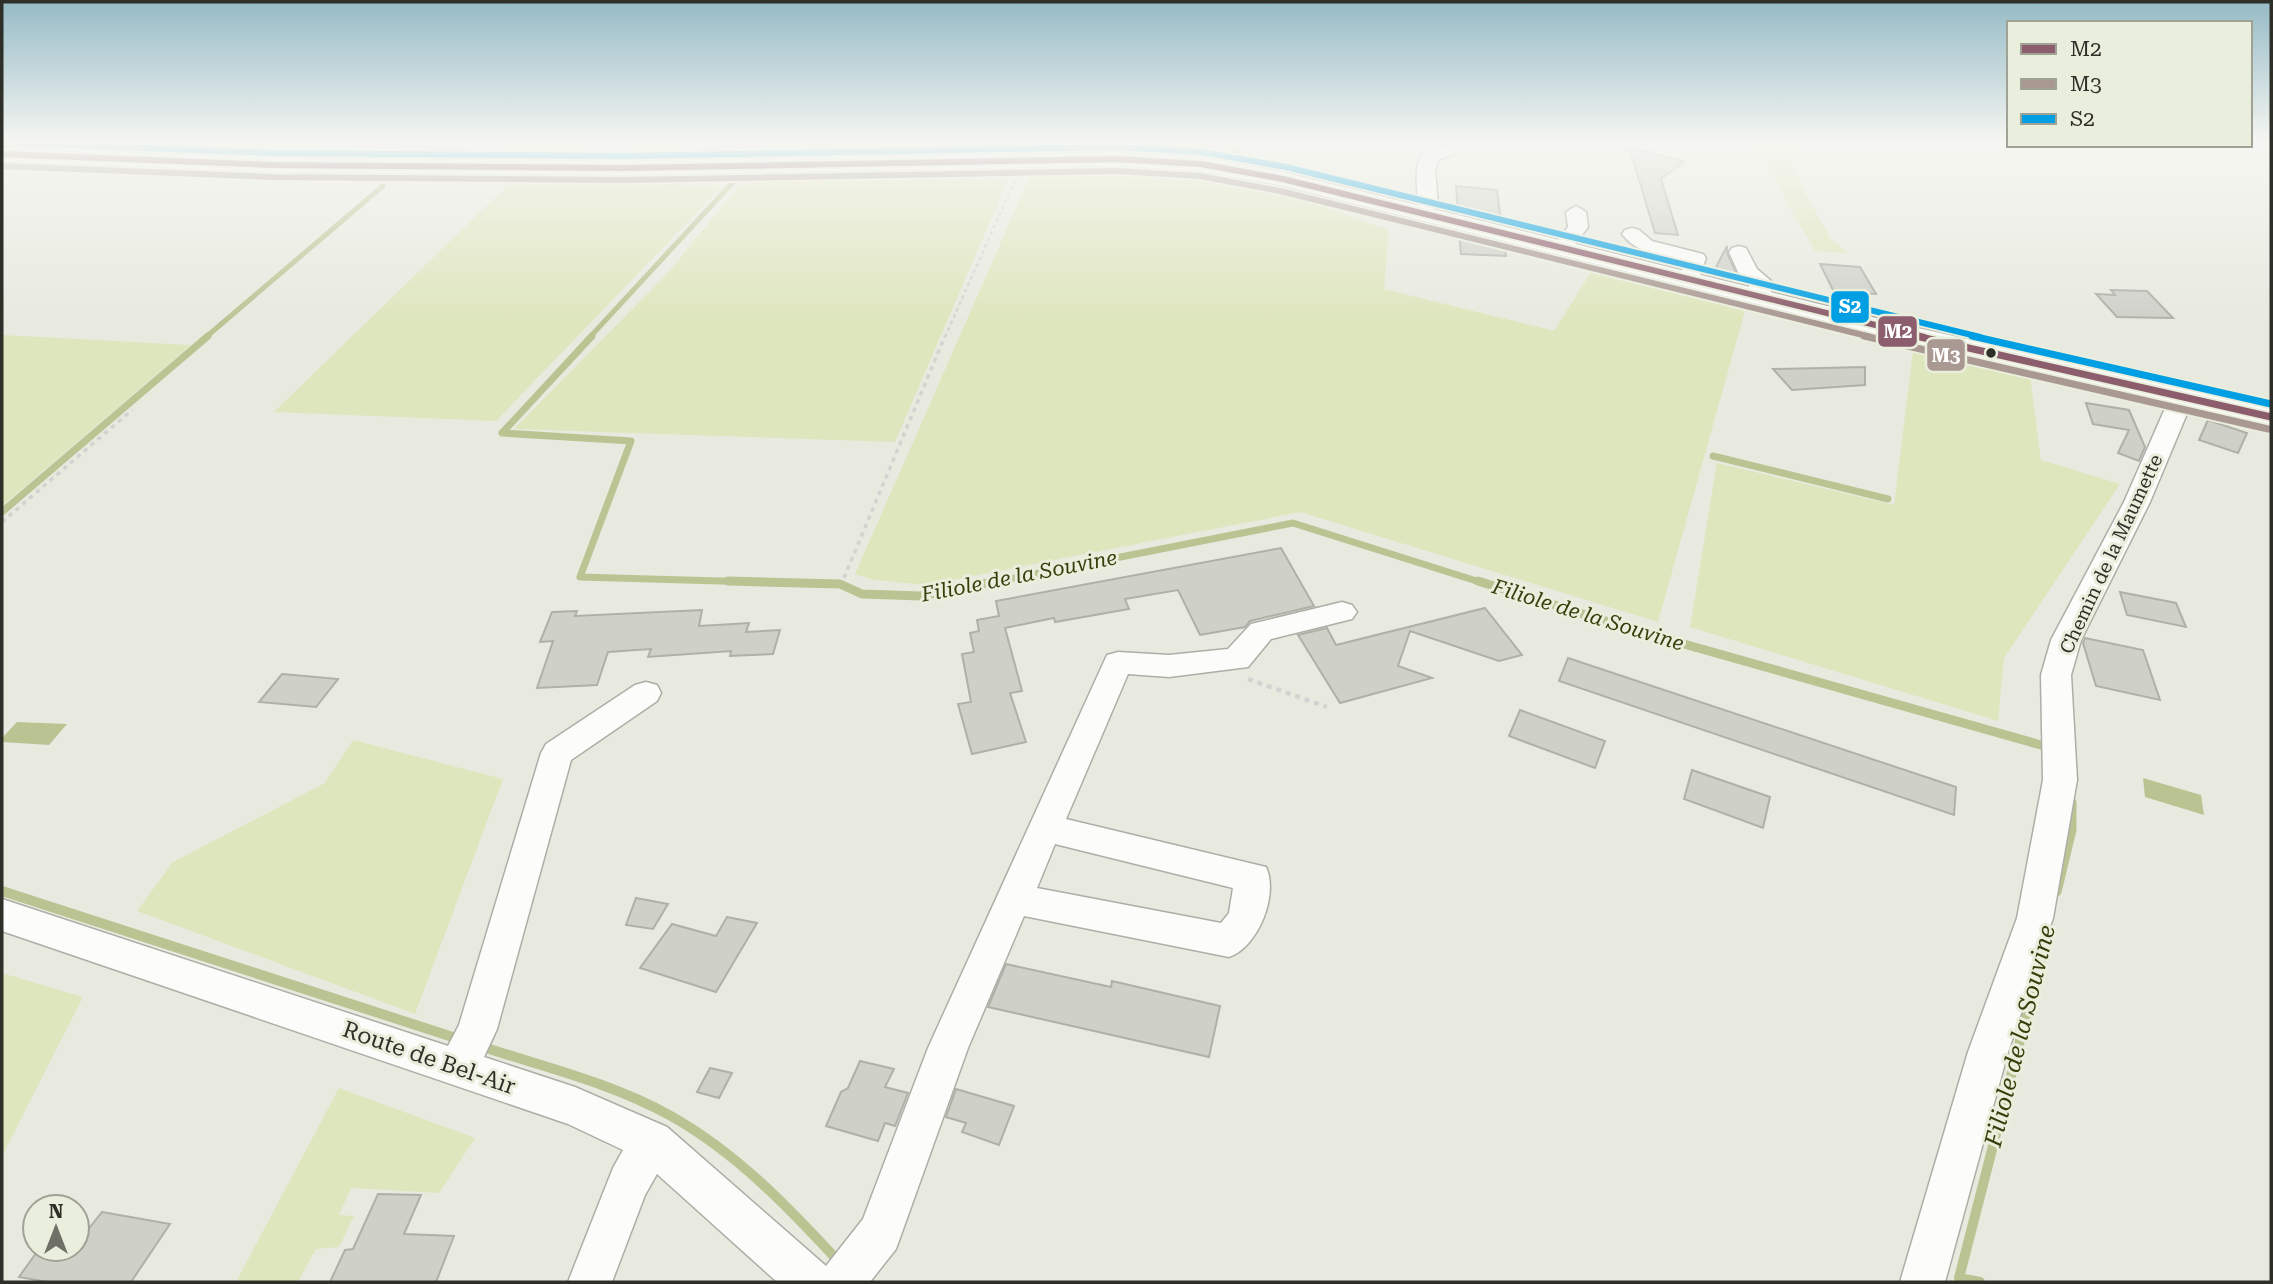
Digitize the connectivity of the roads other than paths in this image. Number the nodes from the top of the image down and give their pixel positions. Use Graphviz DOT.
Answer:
graph roads {
  1 [pos="1395,203"];
  2 [pos="1424,203"];
  3 [pos="1424,209"];
  4 [pos="1576,212"];
  5 [pos="1632,234"];
  6 [pos="1562,248"];
  7 [pos="1739,252"];
  8 [pos="1690,280"];
  9 [pos="1760,298"];
  10 [pos="2182,397"];
  11 [pos="2271,417"];
  12 [pos="1342,612"];
  13 [pos="646,693"];
  14 [pos="1046,828"];
  15 [pos="1015,899"];
  16 [pos="2,915"];
  17 [pos="458,1068"];
  18 [pos="652,1142"];
  19 [pos="590,1282"];
  20 [pos="810,1282"];
  21 [pos="842,1282"];
  22 [pos="1922,1282"];
  1 -- 3 [label="main road"];
  2 -- 3 [label="street"];
  3 -- 6 [label="main road"];
  4 -- 6 [label="street"];
  5 -- 8 [label="street"];
  6 -- 8 [label="main road"];
  7 -- 9 [label="street"];
  8 -- 9 [label="main road"];
  9 -- 10 [label="main road"];
  10 -- 11 [label="main road"];
  10 -- 22 [label="street, Chemin de la Maumette"];
  12 -- 14 [label="street"];
  13 -- 17 [label="street"];
  14 -- 15 [label="street"];
  14 -- 15 [label="street"];
  15 -- 21 [label="street"];
  16 -- 17 [label="street, Route de Bel-Air"];
  17 -- 18 [label="street, Route de Bel-Air"];
  18 -- 19 [label="street"];
  18 -- 20 [label="street, Route de Bel-Air"];
}
